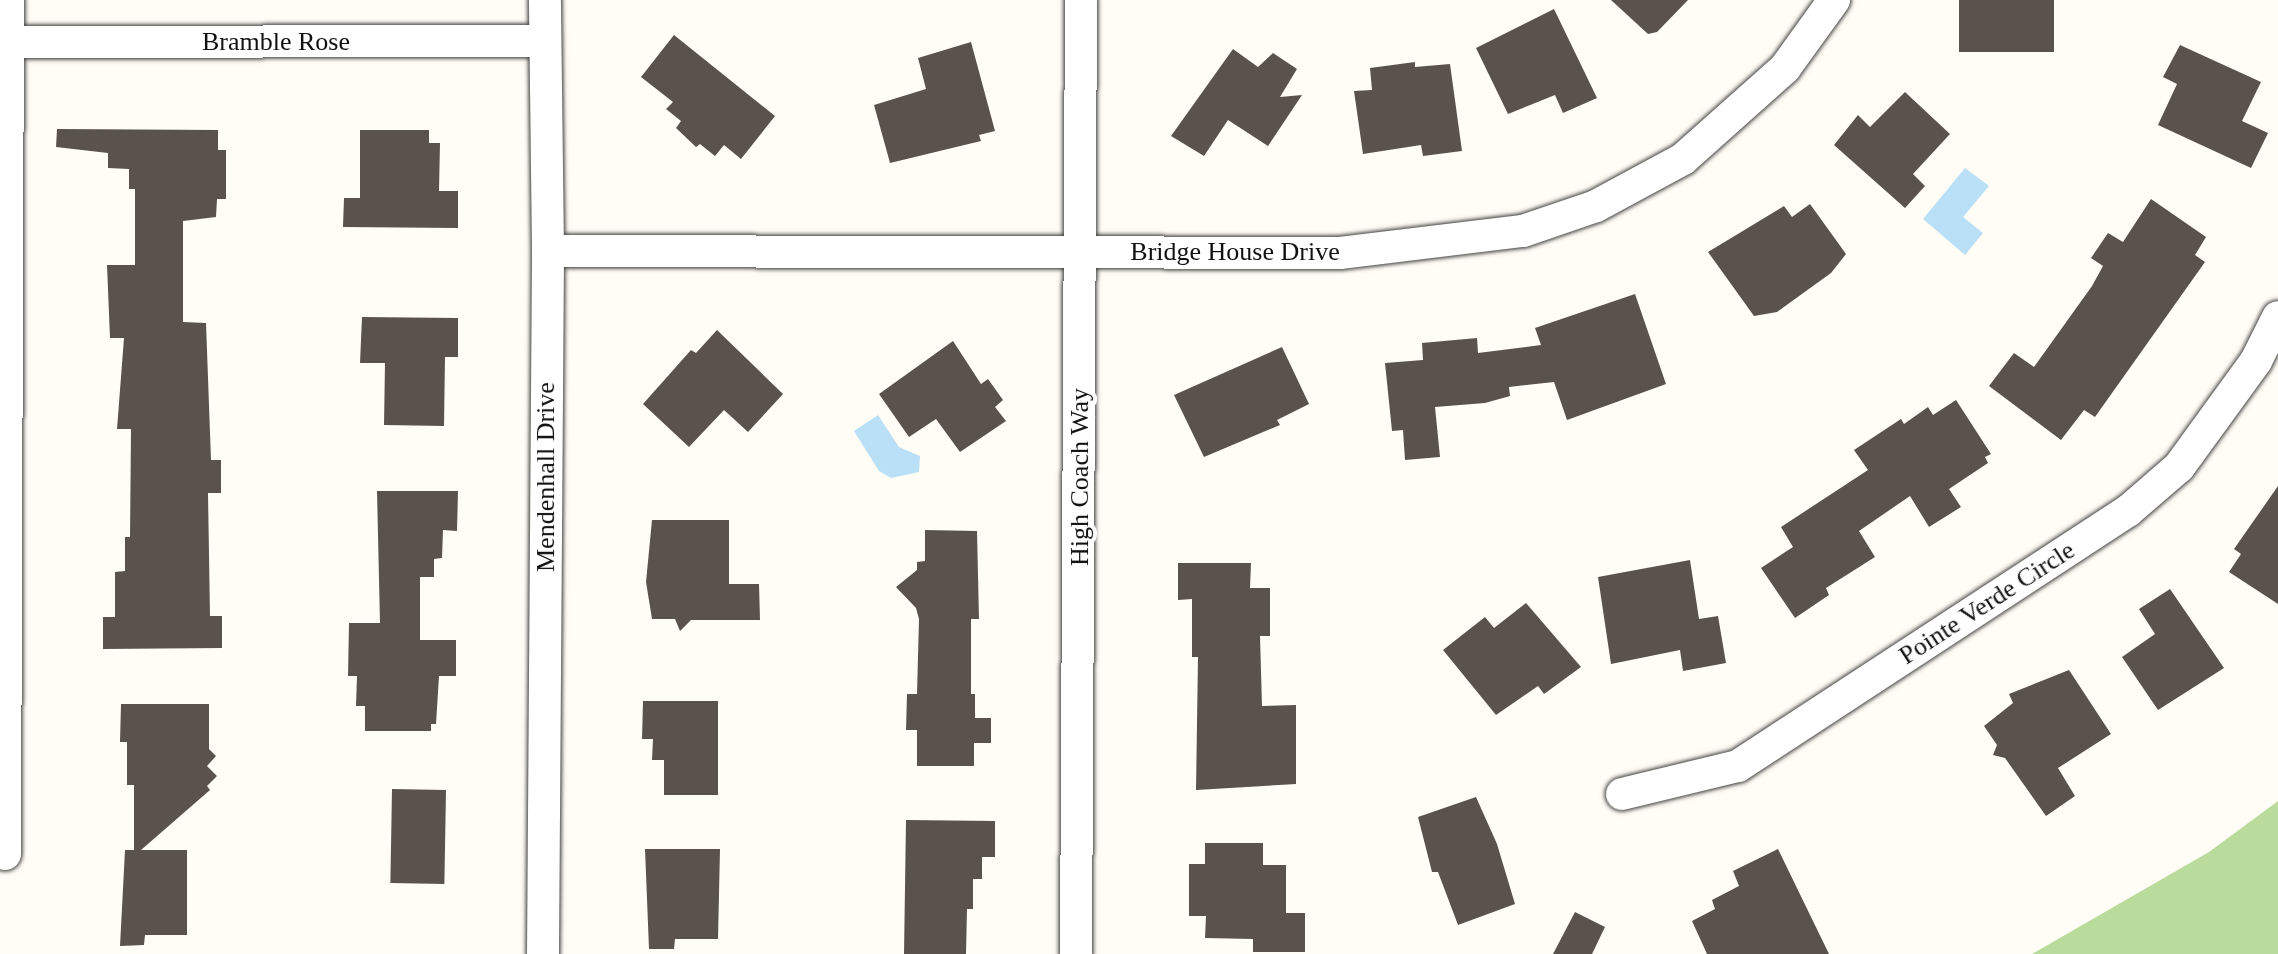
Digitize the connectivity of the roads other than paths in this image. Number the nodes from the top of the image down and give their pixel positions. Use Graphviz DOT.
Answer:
graph roads {
  1 [pos="8,0"];
  2 [pos="545,0"];
  3 [pos="1081,0"];
  4 [pos="1834,0"];
  5 [pos="545,41"];
  6 [pos="7,42"];
  7 [pos="548,251"];
  8 [pos="1081,252"];
  9 [pos="2278,317"];
  10 [pos="1622,794"];
  11 [pos="5,854"];
  12 [pos="543,954"];
  13 [pos="1076,954"];
  1 -- 6 [label="street"];
  2 -- 5 [label="street, Mendenhall Drive"];
  3 -- 8 [label="street, High Coach Way"];
  4 -- 8 [label="street, Bridge House Drive"];
  5 -- 6 [label="street, Bramble Rose"];
  5 -- 7 [label="street, Mendenhall Drive"];
  6 -- 11 [label="street"];
  7 -- 8 [label="street, Bridge House Drive"];
  7 -- 12 [label="street, Mendenhall Drive"];
  8 -- 13 [label="street, High Coach Way"];
  9 -- 10 [label="street, Pointe Verde Circle"];
}
